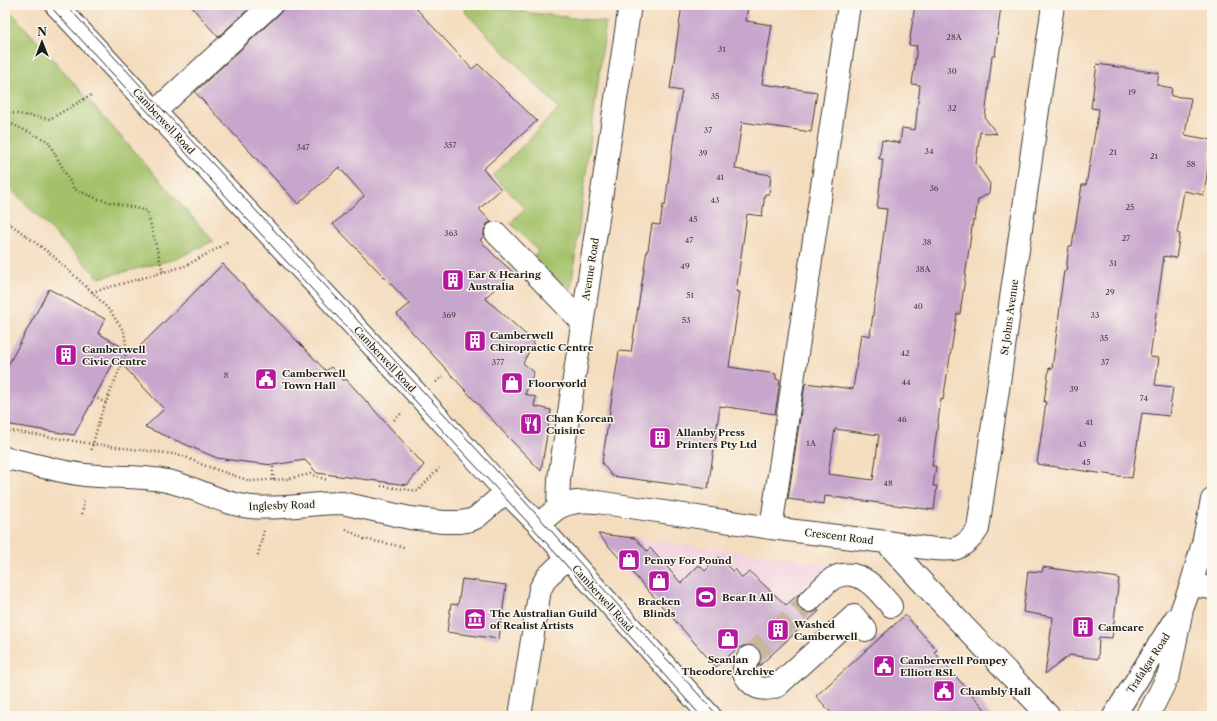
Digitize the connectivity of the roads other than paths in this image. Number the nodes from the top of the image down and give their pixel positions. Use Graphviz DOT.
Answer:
graph roads {
  1 [pos="56,5"];
  2 [pos="271,5"];
  3 [pos="630,5"];
  4 [pos="849,5"];
  5 [pos="1053,5"];
  6 [pos="153,110"];
  7 [pos="496,233"];
  8 [pos="582,322"];
  9 [pos="5,458"];
  10 [pos="506,492"];
  11 [pos="1212,500"];
  12 [pos="558,508"];
  13 [pos="538,524"];
  14 [pos="771,528"];
  15 [pos="886,542"];
  16 [pos="567,558"];
  17 [pos="1202,587"];
  18 [pos="809,601"];
  19 [pos="891,606"];
  20 [pos="1182,609"];
  21 [pos="866,630"];
  22 [pos="748,658"];
  23 [pos="520,716"];
  24 [pos="710,716"];
  25 [pos="1049,716"];
  26 [pos="1114,716"];
  27 [pos="1148,716"];
  1 -- 6 [label="street, Camberwell Road"];
  2 -- 6 [label="street"];
  3 -- 8 [label="street, Avenue Road"];
  4 -- 14 [label="street"];
  5 -- 15 [label="street, St Johns Avenue"];
  6 -- 10 [label="street, Camberwell Road"];
  7 -- 8 [label="street"];
  8 -- 12 [label="street, Avenue Road"];
  9 -- 10 [label="street, Inglesby Road"];
  10 -- 13 [label="street, Camberwell Road"];
  11 -- 17 [label="street, Trafalgar Road"];
  12 -- 13 [label="street"];
  12 -- 14 [label="street, Crescent Road"];
  13 -- 16 [label="street, Camberwell Road"];
  14 -- 15 [label="street, Crescent Road"];
  15 -- 25 [label="street, Crescent Road"];
  16 -- 23 [label="street"];
  16 -- 24 [label="street, Camberwell Road"];
  17 -- 20 [label="street, Trafalgar Road"];
  18 -- 19 [label="street"];
  20 -- 26 [label="street, Trafalgar Road"];
  20 -- 27 [label="street, Trafalgar Road"];
  21 -- 22 [label="street"];
}
